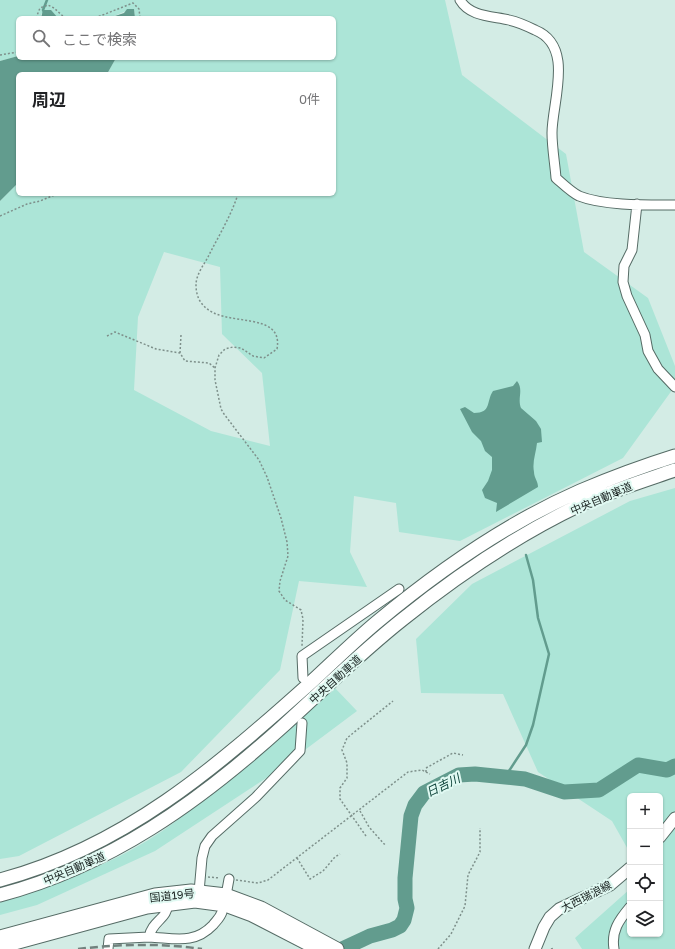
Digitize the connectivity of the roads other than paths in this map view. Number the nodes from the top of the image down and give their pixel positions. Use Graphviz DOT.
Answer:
graph roads {
  1 [pos="460,0"];
  2 [pos="637,204"];
  3 [pos="675,205"];
  4 [pos="675,387"];
  5 [pos="675,456"];
  6 [pos="675,470"];
  7 [pos="399,589"];
  8 [pos="303,678"];
  9 [pos="302,723"];
  10 [pos="675,818"];
  11 [pos="663,833"];
  12 [pos="627,871"];
  13 [pos="229,879"];
  14 [pos="0,880"];
  15 [pos="227,890"];
  16 [pos="199,892"];
  17 [pos="0,895"];
  18 [pos="168,903"];
  19 [pos="627,911"];
  20 [pos="222,912"];
  21 [pos="0,937"];
  22 [pos="149,937"];
  23 [pos="0,947"];
  24 [pos="327,947"];
  25 [pos="108,949"];
  26 [pos="536,949"];
  27 [pos="614,949"];
  1 -- 2 [label="street"];
  2 -- 3 [label="street"];
  2 -- 4 [label="street"];
  5 -- 14 [label="highway, 中央自動車道"];
  6 -- 17 [label="highway, 中央自動車道"];
  7 -- 8 [label="street"];
  9 -- 16 [label="street"];
  10 -- 11 [label="main road"];
  12 -- 26 [label="main road, 大西瑞浪線"];
  13 -- 15 [label="street"];
  16 -- 21 [label="highway, 国道19号"];
  16 -- 24 [label="highway, 国道19号"];
  18 -- 22 [label="street"];
  18 -- 23 [label="highway, 国道19号"];
  18 -- 24 [label="highway, 国道19号"];
  19 -- 27 [label="street"];
  20 -- 22 [label="street"];
  22 -- 25 [label="street"];
}
